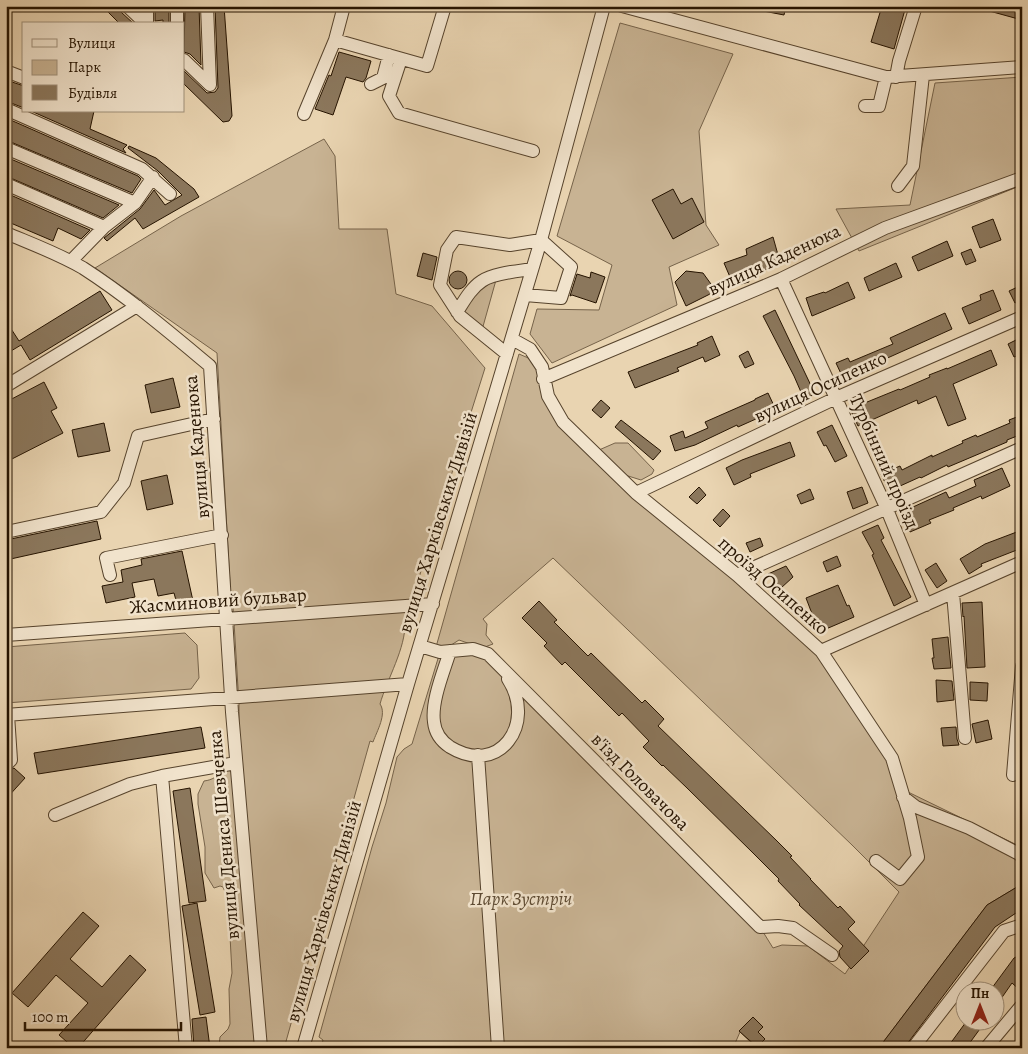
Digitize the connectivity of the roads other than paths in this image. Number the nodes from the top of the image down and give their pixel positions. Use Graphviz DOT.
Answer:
graph roads {
  1 [pos="128,6"];
  2 [pos="147,6"];
  3 [pos="177,6"];
  4 [pos="207,6"];
  5 [pos="344,6"];
  6 [pos="445,6"];
  7 [pos="604,6"];
  8 [pos="622,6"];
  9 [pos="916,6"];
  10 [pos="144,22"];
  11 [pos="146,22"];
  12 [pos="177,22"];
  13 [pos="335,40"];
  14 [pos="395,57"];
  15 [pos="185,61"];
  16 [pos="1022,67"];
  17 [pos="6,72"];
  18 [pos="923,75"];
  19 [pos="22,77"];
  20 [pos="891,77"];
  21 [pos="371,84"];
  22 [pos="865,106"];
  23 [pos="6,109"];
  24 [pos="304,114"];
  25 [pos="6,148"];
  26 [pos="534,151"];
  27 [pos="153,177"];
  28 [pos="1022,178"];
  29 [pos="6,184"];
  30 [pos="898,186"];
  31 [pos="170,194"];
  32 [pos="135,203"];
  33 [pos="104,227"];
  34 [pos="6,233"];
  35 [pos="541,240"];
  36 [pos="71,261"];
  37 [pos="532,269"];
  38 [pos="781,279"];
  39 [pos="525,295"];
  40 [pos="137,306"];
  41 [pos="457,312"];
  42 [pos="1022,317"];
  43 [pos="512,339"];
  44 [pos="507,354"];
  45 [pos="543,379"];
  46 [pos="6,386"];
  47 [pos="836,398"];
  48 [pos="214,419"];
  49 [pos="1022,448"];
  50 [pos="636,493"];
  51 [pos="886,507"];
  52 [pos="6,532"];
  53 [pos="222,535"];
  54 [pos="1022,562"];
  55 [pos="110,575"];
  56 [pos="737,575"];
  57 [pos="954,593"];
  58 [pos="433,604"];
  59 [pos="926,605"];
  60 [pos="226,619"];
  61 [pos="6,635"];
  62 [pos="420,646"];
  63 [pos="450,651"];
  64 [pos="821,651"];
  65 [pos="499,665"];
  66 [pos="1022,666"];
  67 [pos="408,684"];
  68 [pos="231,698"];
  69 [pos="7,715"];
  70 [pos="965,738"];
  71 [pos="478,755"];
  72 [pos="236,764"];
  73 [pos="6,765"];
  74 [pos="1014,775"];
  75 [pos="162,776"];
  76 [pos="903,797"];
  77 [pos="55,815"];
  78 [pos="1022,857"];
  79 [pos="876,861"];
  80 [pos="1022,925"];
  81 [pos="832,955"];
  82 [pos="1022,1005"];
  83 [pos="186,1048"];
  84 [pos="261,1048"];
  85 [pos="303,1048"];
  86 [pos="498,1048"];
  87 [pos="912,1048"];
  88 [pos="986,1048"];
  1 -- 10 [label="street"];
  2 -- 11 [label="street"];
  3 -- 12 [label="street"];
  4 -- 15 [label="street"];
  5 -- 13 [label="street"];
  6 -- 14 [label="street"];
  7 -- 35 [label="street, вулиця Харківських Дивізій"];
  8 -- 20 [label="street"];
  9 -- 20 [label="street"];
  13 -- 14 [label="street"];
  13 -- 24 [label="street"];
  14 -- 21 [label="street"];
  14 -- 26 [label="street"];
  16 -- 18 [label="street"];
  17 -- 19 [label="street"];
  18 -- 20 [label="street"];
  18 -- 30 [label="street"];
  20 -- 22 [label="street"];
  23 -- 27 [label="street"];
  25 -- 32 [label="street"];
  27 -- 31 [label="street"];
  27 -- 32 [label="street"];
  28 -- 38 [label="street, вулиця Каденюка"];
  29 -- 33 [label="street"];
  32 -- 33 [label="street"];
  33 -- 36 [label="street"];
  34 -- 36 [label="street, вулиця Каденюка"];
  35 -- 37 [label="street, вулиця Харківських Дивізій"];
  35 -- 39 [label="street"];
  35 -- 41 [label="street"];
  36 -- 40 [label="street, вулиця Каденюка"];
  37 -- 39 [label="street, вулиця Харківських Дивізій"];
  37 -- 41 [label="street"];
  38 -- 45 [label="street, вулиця Каденюка"];
  38 -- 47 [label="street, Турбінний проїзд"];
  39 -- 43 [label="street, вулиця Харківських Дивізій"];
  40 -- 46 [label="street"];
  40 -- 48 [label="street, вулиця Каденюка"];
  41 -- 44 [label="street"];
  42 -- 47 [label="street, вулиця Осипенко"];
  43 -- 44 [label="street, вулиця Харківських Дивізій"];
  43 -- 45 [label="street, проїзд Осипенко"];
  44 -- 58 [label="street, вулиця Харківських Дивізій"];
  45 -- 50 [label="street, проїзд Осипенко"];
  47 -- 50 [label="street, вулиця Осипенко"];
  47 -- 51 [label="street, Турбінний проїзд"];
  48 -- 52 [label="street"];
  48 -- 53 [label="street, вулиця Каденюка"];
  49 -- 51 [label="street"];
  50 -- 56 [label="street, проїзд Осипенко"];
  51 -- 56 [label="street"];
  51 -- 59 [label="street, Турбінний проїзд"];
  53 -- 55 [label="street"];
  53 -- 60 [label="street, вулиця Каденюка"];
  54 -- 57 [label="street"];
  56 -- 64 [label="street, проїзд Осипенко"];
  57 -- 59 [label="street"];
  57 -- 70 [label="street"];
  58 -- 60 [label="street, Жасминовий бульвар"];
  58 -- 62 [label="street, вулиця Харківських Дивізій"];
  59 -- 64 [label="street"];
  60 -- 61 [label="street, Жасминовий бульвар"];
  60 -- 68 [label="street, вулиця Дениса Шевченка"];
  62 -- 63 [label="street, в'їзд Головачова"];
  62 -- 67 [label="street, вулиця Харківських Дивізій"];
  63 -- 65 [label="street, в'їзд Головачова"];
  63 -- 71 [label="street"];
  64 -- 76 [label="street, проїзд Осипенко"];
  65 -- 71 [label="street"];
  65 -- 81 [label="street, в'їзд Головачова"];
  66 -- 74 [label="street"];
  67 -- 68 [label="street"];
  67 -- 85 [label="street, вулиця Харківських Дивізій"];
  68 -- 69 [label="street"];
  68 -- 72 [label="street, вулиця Дениса Шевченка"];
  69 -- 73 [label="street"];
  71 -- 86 [label="street"];
  72 -- 75 [label="street"];
  72 -- 84 [label="street, вулиця Дениса Шевченка"];
  75 -- 77 [label="street"];
  75 -- 83 [label="street"];
  76 -- 78 [label="street"];
  76 -- 79 [label="street, проїзд Осипенко"];
  80 -- 87 [label="street"];
  82 -- 88 [label="street"];
}
